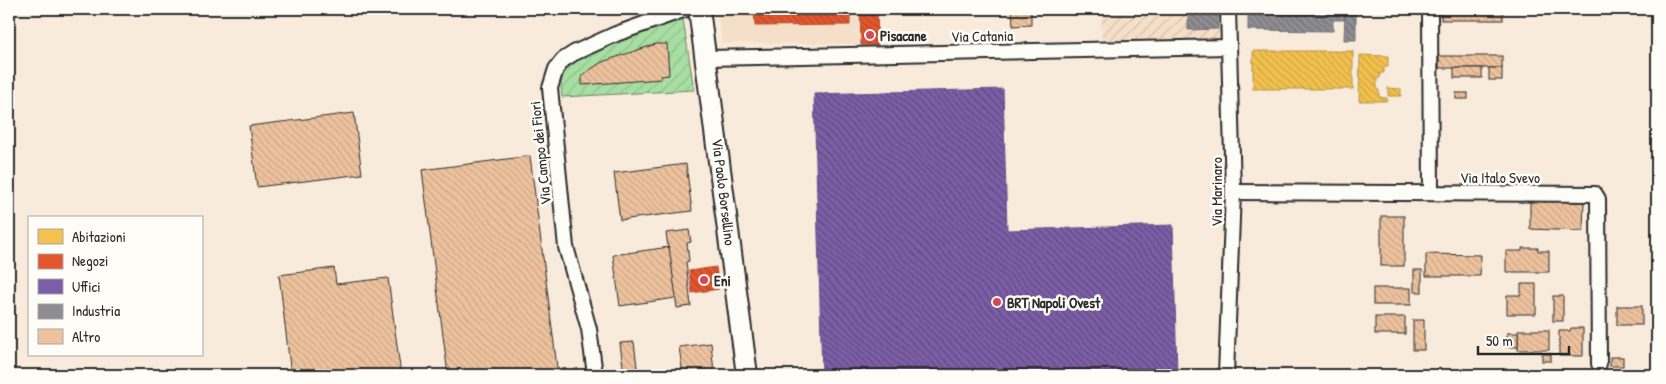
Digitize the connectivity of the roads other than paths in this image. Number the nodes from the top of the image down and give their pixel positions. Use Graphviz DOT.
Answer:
graph roads {
  1 [pos="686,9"];
  2 [pos="699,9"];
  3 [pos="1228,9"];
  4 [pos="1430,12"];
  5 [pos="1229,46"];
  6 [pos="706,58"];
  7 [pos="1233,192"];
  8 [pos="1431,193"];
  9 [pos="1599,364"];
  10 [pos="595,375"];
  11 [pos="747,375"];
  12 [pos="1226,375"];
  1 -- 10 [label="street, Via Campo dei Fiori"];
  2 -- 6 [label="main road, Via Paolo Borsellino"];
  3 -- 5 [label="street, Via Marinaro"];
  4 -- 8 [label="street"];
  5 -- 6 [label="street, Via Catania"];
  5 -- 7 [label="street, Via Marinaro"];
  6 -- 11 [label="main road, Via Paolo Borsellino"];
  7 -- 8 [label="street, Via Italo Svevo"];
  7 -- 12 [label="street, Via Marinaro"];
  8 -- 9 [label="street, Via Italo Svevo"];
}
